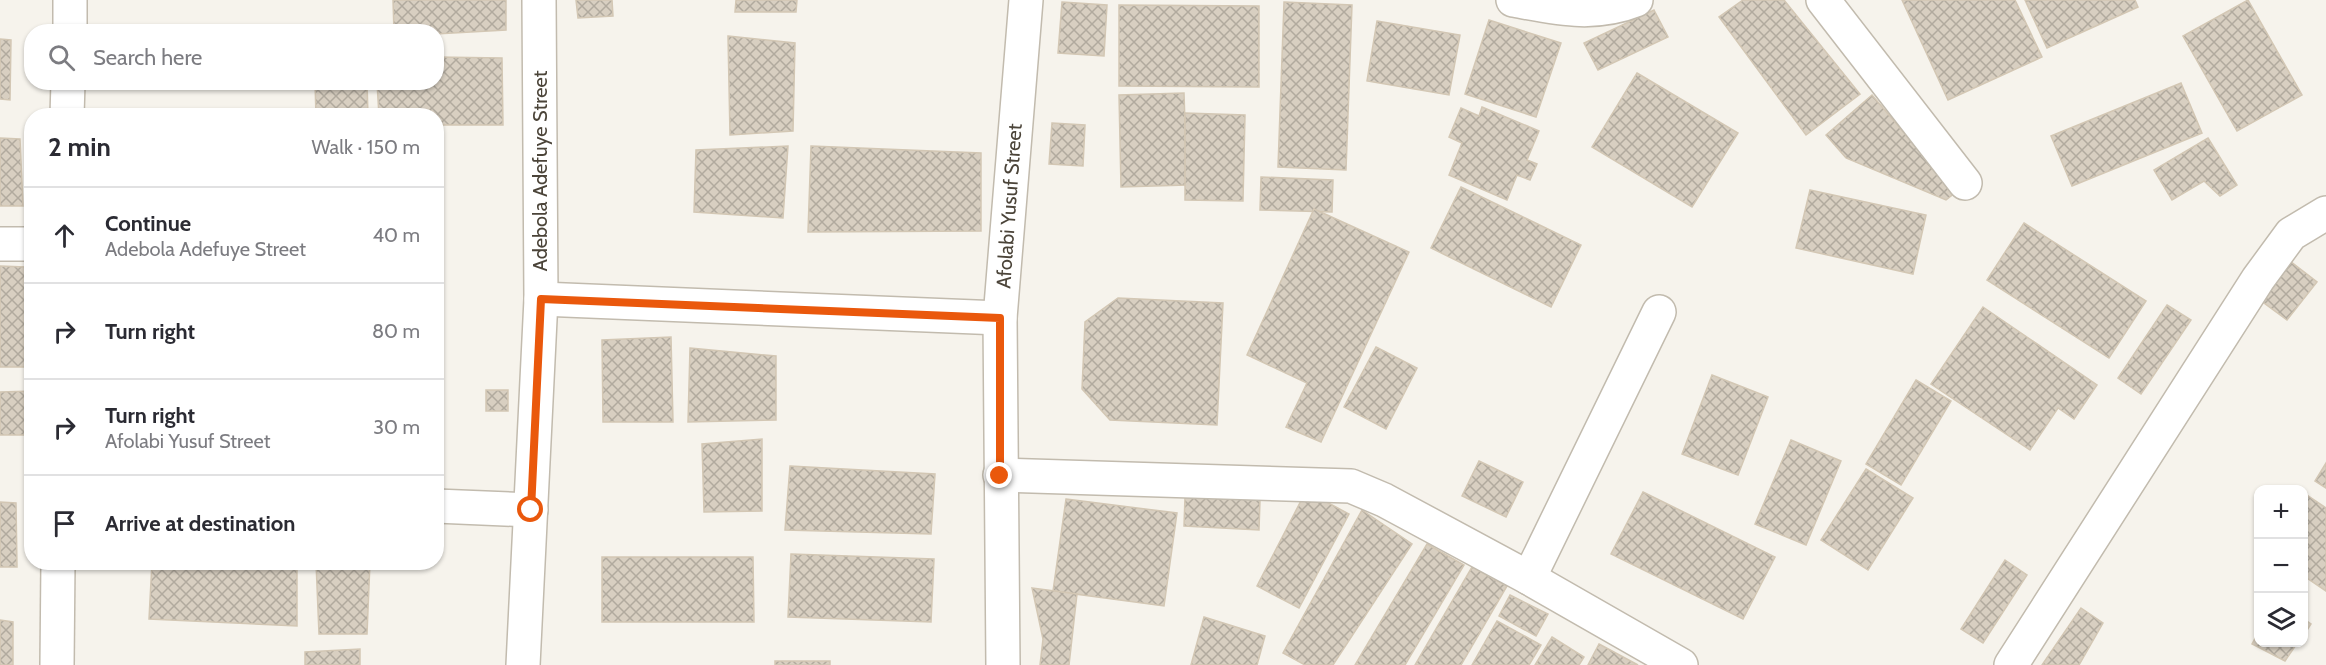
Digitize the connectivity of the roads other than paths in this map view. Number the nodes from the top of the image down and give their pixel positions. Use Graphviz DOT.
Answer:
graph roads {
  1 [pos="70,0"];
  2 [pos="539,0"];
  3 [pos="1026,0"];
  4 [pos="1514,0"];
  5 [pos="1636,0"];
  6 [pos="1823,0"];
  7 [pos="70,24"];
  8 [pos="68,90"];
  9 [pos="68,108"];
  10 [pos="1965,183"];
  11 [pos="2326,213"];
  12 [pos="0,244"];
  13 [pos="24,244"];
  14 [pos="541,299"];
  15 [pos="1659,312"];
  16 [pos="1000,318"];
  17 [pos="1000,476"];
  18 [pos="444,506"];
  19 [pos="531,510"];
  20 [pos="58,570"];
  21 [pos="1529,578"];
  22 [pos="57,665"];
  23 [pos="523,665"];
  24 [pos="1003,665"];
  25 [pos="1681,665"];
  26 [pos="2011,665"];
  1 -- 7 [label="street"];
  2 -- 14 [label="street, Adebola Adefuye Street"];
  3 -- 16 [label="street, Afolabi Yusuf Street"];
  4 -- 5 [label="street"];
  6 -- 10 [label="street"];
  8 -- 9 [label="street"];
  11 -- 26 [label="street"];
  12 -- 13 [label="street"];
  14 -- 16 [label="street"];
  14 -- 19 [label="street, Adebola Adefuye Street"];
  15 -- 21 [label="street"];
  16 -- 17 [label="street, Afolabi Yusuf Street"];
  17 -- 21 [label="street"];
  17 -- 24 [label="street, Afolabi Yusuf Street"];
  18 -- 19 [label="street"];
  19 -- 23 [label="street, Adebola Adefuye Street"];
  20 -- 22 [label="street"];
  21 -- 25 [label="street"];
}
